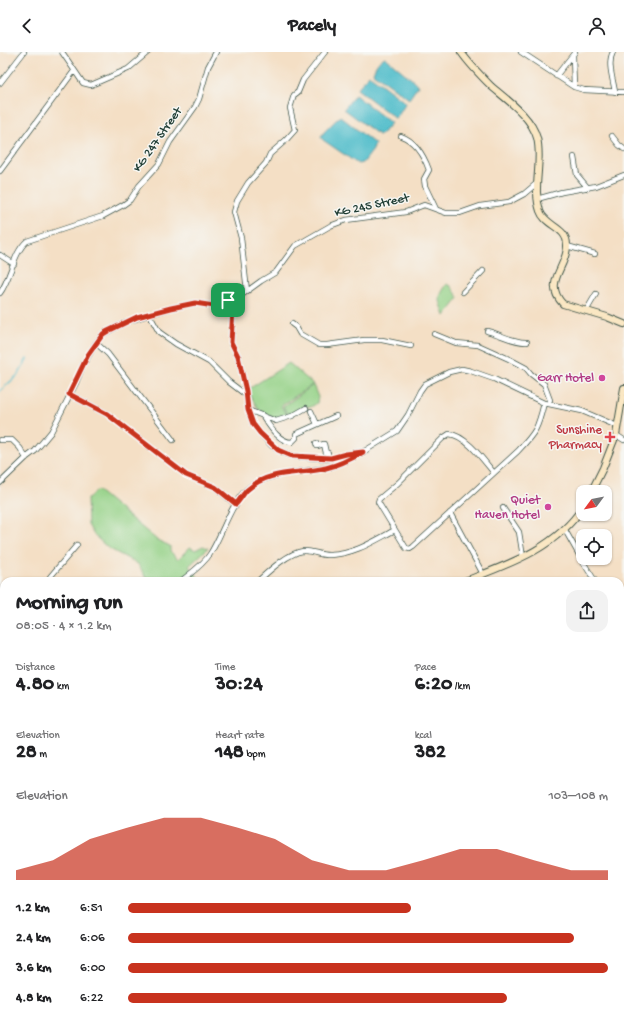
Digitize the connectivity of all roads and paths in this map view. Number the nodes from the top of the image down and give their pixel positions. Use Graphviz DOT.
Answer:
graph roads {
  1 [pos="24,52"];
  2 [pos="62,52"];
  3 [pos="148,52"];
  4 [pos="216,52"];
  5 [pos="325,52"];
  6 [pos="461,52"];
  7 [pos="521,52"];
  8 [pos="613,52"];
  9 [pos="574,53"];
  10 [pos="74,71"];
  11 [pos="556,76"];
  12 [pos="0,83"];
  13 [pos="574,87"];
  14 [pos="615,92"];
  15 [pos="624,92"];
  16 [pos="401,136"];
  17 [pos="612,136"];
  18 [pos="624,148"];
  19 [pos="574,157"];
  20 [pos="0,171"];
  21 [pos="624,175"];
  22 [pos="537,183"];
  23 [pos="588,188"];
  24 [pos="537,199"];
  25 [pos="436,210"];
  26 [pos="567,246"];
  27 [pos="0,254"];
  28 [pos="595,254"];
  29 [pos="14,264"];
  30 [pos="483,271"];
  31 [pos="247,291"];
  32 [pos="463,292"];
  33 [pos="0,293"];
  34 [pos="596,294"];
  35 [pos="228,300"];
  36 [pos="586,311"];
  37 [pos="150,314"];
  38 [pos="292,324"];
  39 [pos="624,324"];
  40 [pos="487,332"];
  41 [pos="434,334"];
  42 [pos="527,342"];
  43 [pos="96,343"];
  44 [pos="411,346"];
  45 [pos="624,388"];
  46 [pos="69,394"];
  47 [pos="246,395"];
  48 [pos="550,400"];
  49 [pos="544,403"];
  50 [pos="306,408"];
  51 [pos="622,409"];
  52 [pos="248,410"];
  53 [pos="311,411"];
  54 [pos="262,415"];
  55 [pos="336,416"];
  56 [pos="317,424"];
  57 [pos="617,426"];
  58 [pos="616,435"];
  59 [pos="0,440"];
  60 [pos="173,440"];
  61 [pos="624,440"];
  62 [pos="316,443"];
  63 [pos="363,452"];
  64 [pos="26,458"];
  65 [pos="328,459"];
  66 [pos="494,473"];
  67 [pos="0,483"];
  68 [pos="594,485"];
  69 [pos="236,504"];
  70 [pos="503,508"];
  71 [pos="450,513"];
  72 [pos="576,518"];
  73 [pos="395,530"];
  74 [pos="565,530"];
  75 [pos="77,545"];
  76 [pos="523,557"];
  77 [pos="484,574"];
  78 [pos="50,577"];
  79 [pos="186,577"];
  80 [pos="263,577"];
  81 [pos="476,577"];
  82 [pos="592,577"];
  1 -- 12 [label="street"];
  2 -- 10 [label="street"];
  3 -- 10 [label="street"];
  4 -- 29 [label="street, KG 247 Street"];
  5 -- 31 [label="street"];
  6 -- 22 [label="street"];
  7 -- 11 [label="street"];
  8 -- 14 [label="street"];
  9 -- 11 [label="street"];
  9 -- 13 [label="street"];
  10 -- 20 [label="street"];
  11 -- 13 [label="street"];
  13 -- 14 [label="street"];
  14 -- 15 [label="street"];
  16 -- 25 [label="street"];
  17 -- 18 [label="street"];
  19 -- 23 [label="street"];
  21 -- 23 [label="street"];
  22 -- 24 [label="street"];
  22 -- 25 [label="street, KG 245 Street"];
  23 -- 24 [label="street"];
  24 -- 26 [label="street"];
  25 -- 31 [label="street, KG 245 Street"];
  26 -- 28 [label="street"];
  26 -- 36 [label="street"];
  27 -- 29 [label="street"];
  29 -- 33 [label="street, KG 247 Street"];
  30 -- 32 [label="street"];
  31 -- 35 [label="street, KG 245 Street"];
  34 -- 36 [label="street"];
  35 -- 37 [label="street, KG 245 Street"];
  35 -- 47 [label="street"];
  36 -- 39 [label="street"];
  37 -- 43 [label="street, KG 245 Street"];
  37 -- 47 [label="street"];
  38 -- 44 [label="street"];
  40 -- 42 [label="street"];
  41 -- 48 [label="street"];
  43 -- 46 [label="street, KG 245 Street"];
  43 -- 60 [label="street"];
  45 -- 51 [label="street"];
  46 -- 64 [label="street, KG 245 Street"];
  46 -- 69 [label="street"];
  47 -- 52 [label="street"];
  49 -- 57 [label="street"];
  49 -- 63 [label="street"];
  49 -- 66 [label="street"];
  50 -- 54 [label="street"];
  51 -- 57 [label="street"];
  52 -- 54 [label="street"];
  52 -- 65 [label="street"];
  53 -- 56 [label="street"];
  54 -- 56 [label="street"];
  55 -- 56 [label="street"];
  57 -- 58 [label="street"];
  58 -- 61 [label="street"];
  58 -- 68 [label="street"];
  59 -- 64 [label="street"];
  62 -- 65 [label="street"];
  63 -- 65 [label="street"];
  63 -- 69 [label="street"];
  64 -- 67 [label="street, KG 245 Street"];
  66 -- 71 [label="street"];
  66 -- 73 [label="street"];
  69 -- 79 [label="street"];
  70 -- 76 [label="street"];
  71 -- 73 [label="street"];
  71 -- 77 [label="street"];
  72 -- 74 [label="street"];
  73 -- 80 [label="street"];
  74 -- 76 [label="street"];
  74 -- 82 [label="street"];
  75 -- 78 [label="street"];
  76 -- 77 [label="street"];
  77 -- 81 [label="street"];
}
